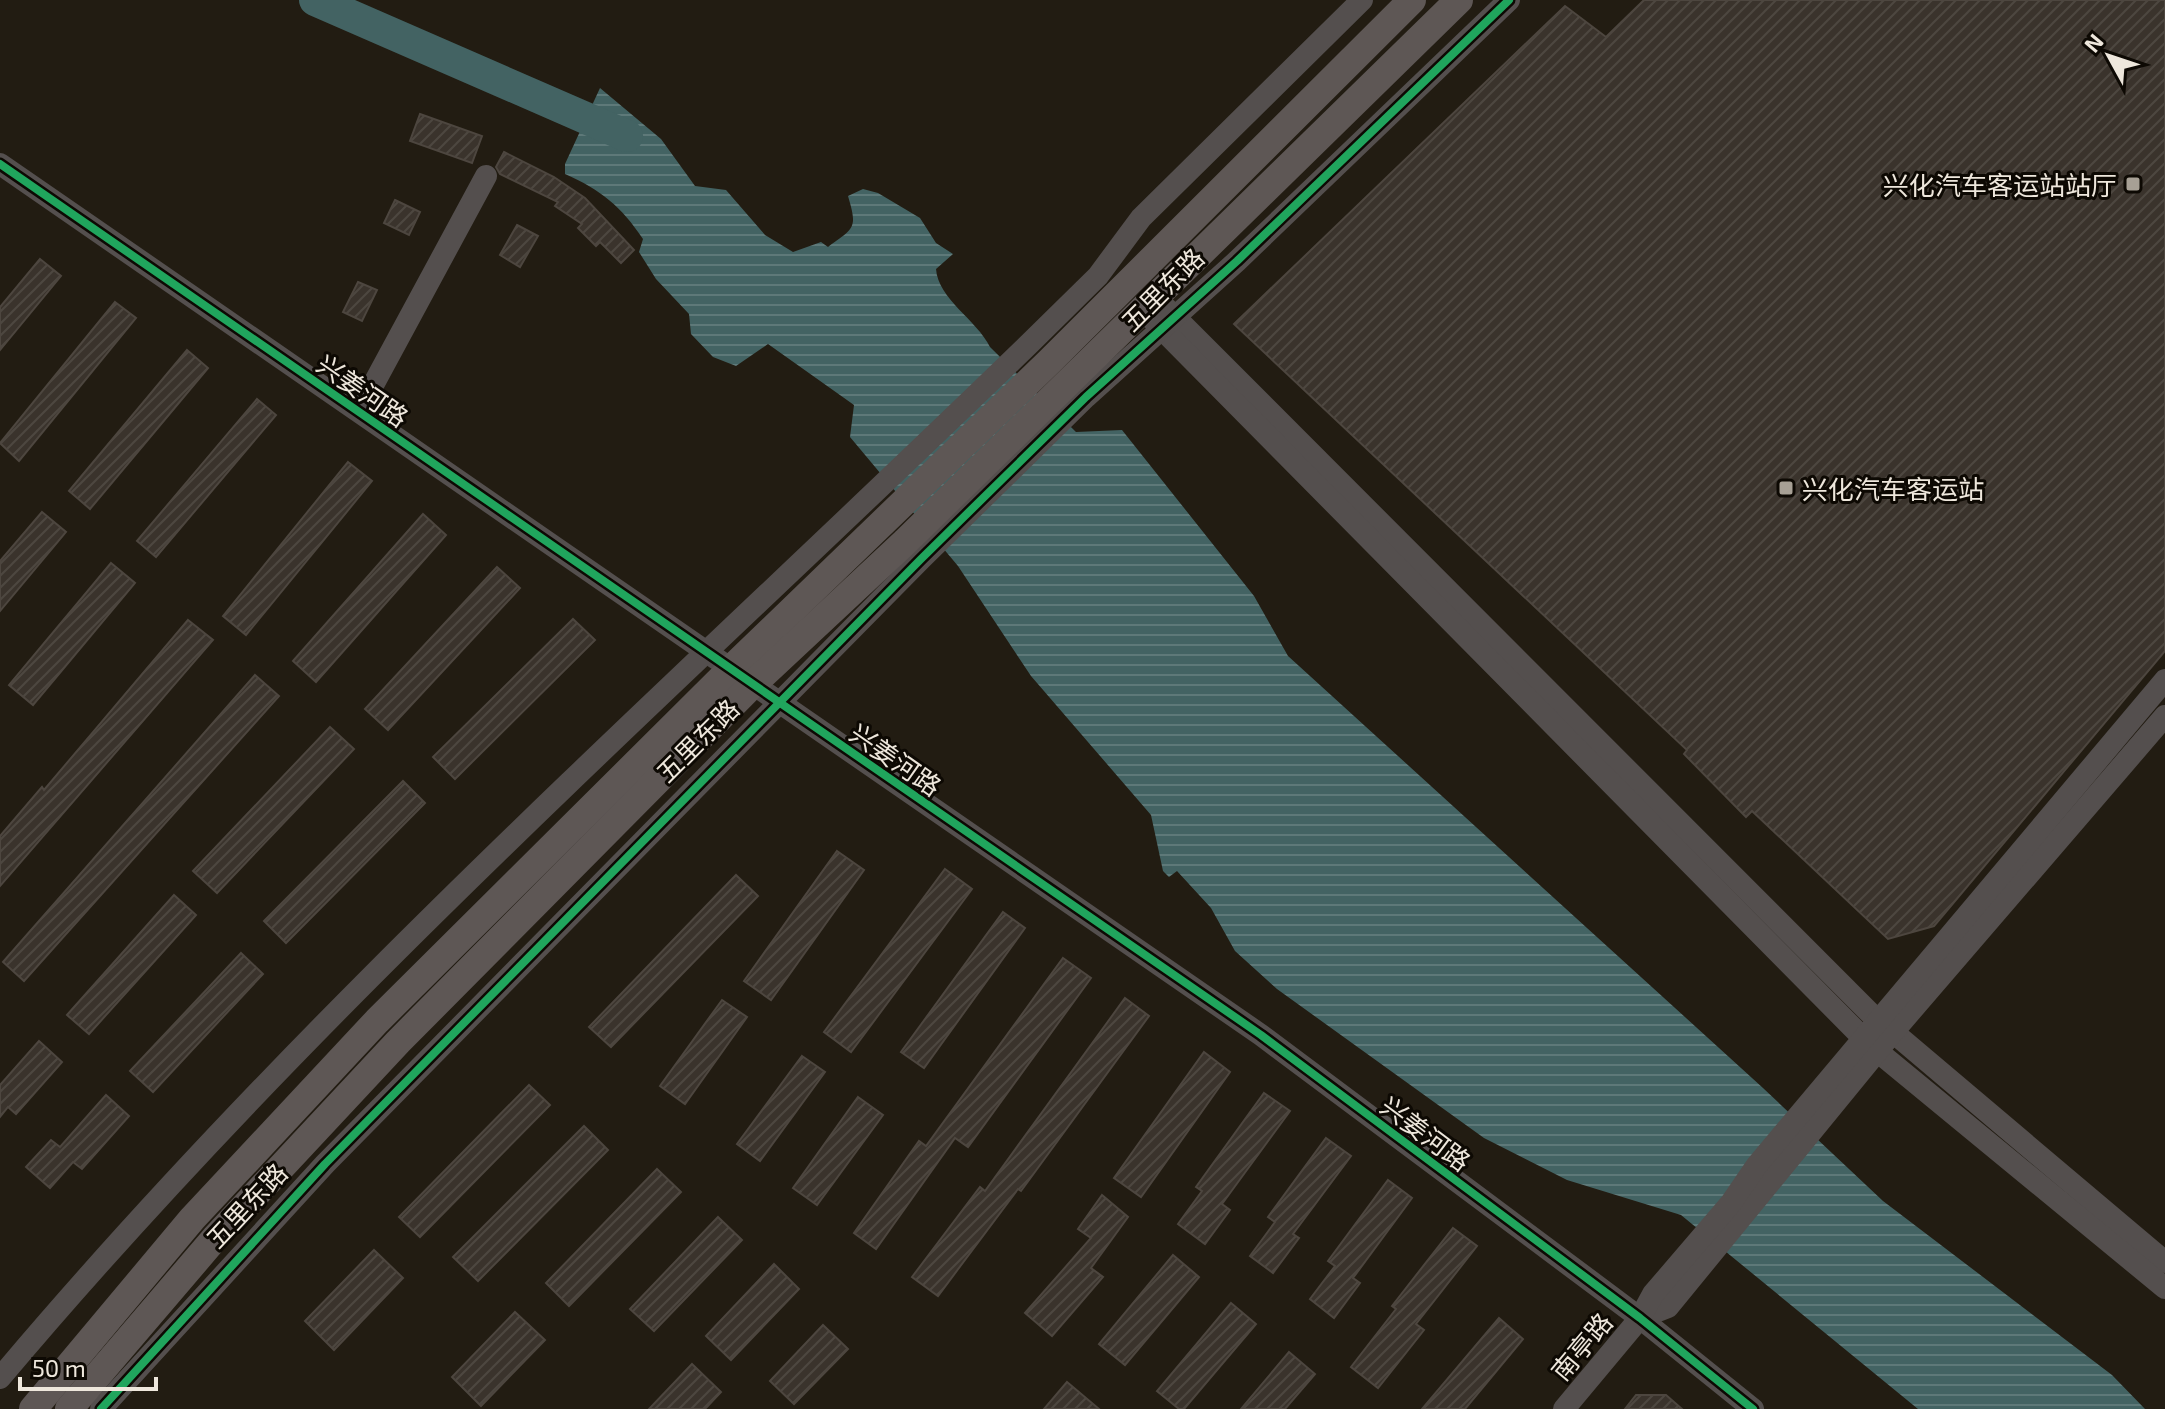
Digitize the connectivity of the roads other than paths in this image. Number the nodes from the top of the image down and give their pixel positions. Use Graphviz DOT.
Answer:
graph roads {
  1 [pos="1362,0"];
  2 [pos="1412,0"];
  3 [pos="1459,0"];
  4 [pos="1509,0"];
  5 [pos="0,164"];
  6 [pos="486,176"];
  7 [pos="1158,313"];
  8 [pos="1040,353"];
  9 [pos="359,411"];
  10 [pos="894,532"];
  11 [pos="706,653"];
  12 [pos="741,678"];
  13 [pos="2165,680"];
  14 [pos="778,703"];
  15 [pos="2165,716"];
  16 [pos="1885,1026"];
  17 [pos="1870,1045"];
  18 [pos="2165,1262"];
  19 [pos="2165,1288"];
  20 [pos="1640,1318"];
  21 [pos="0,1378"];
  22 [pos="33,1409"];
  23 [pos="69,1409"];
  24 [pos="101,1409"];
  25 [pos="1564,1409"];
  26 [pos="1753,1409"];
  1 -- 8 [label="street"];
  2 -- 8 [label="main road, 五里东路"];
  3 -- 7 [label="main road, 五里东路"];
  4 -- 7 [label="street"];
  5 -- 9 [label="street, 兴姜河路"];
  6 -- 9 [label="street"];
  7 -- 10 [label="main road, 五里东路"];
  7 -- 16 [label="street"];
  7 -- 17 [label="street"];
  8 -- 10 [label="main road, 五里东路"];
  9 -- 11 [label="street, 兴姜河路"];
  10 -- 11 [label="street"];
  10 -- 12 [label="main road, 五里东路"];
  10 -- 14 [label="street"];
  11 -- 12 [label="street, 兴姜河路"];
  11 -- 21 [label="street"];
  12 -- 14 [label="street, 兴姜河路"];
  12 -- 22 [label="main road, 五里东路"];
  12 -- 23 [label="main road, 五里东路"];
  13 -- 16 [label="street"];
  14 -- 20 [label="street, 兴姜河路"];
  14 -- 24 [label="street"];
  15 -- 16 [label="street"];
  16 -- 17 [label="street"];
  16 -- 18 [label="street"];
  17 -- 19 [label="street"];
  17 -- 20 [label="street"];
  20 -- 25 [label="street, 南亭路"];
  20 -- 26 [label="street, 兴姜河路"];
}
